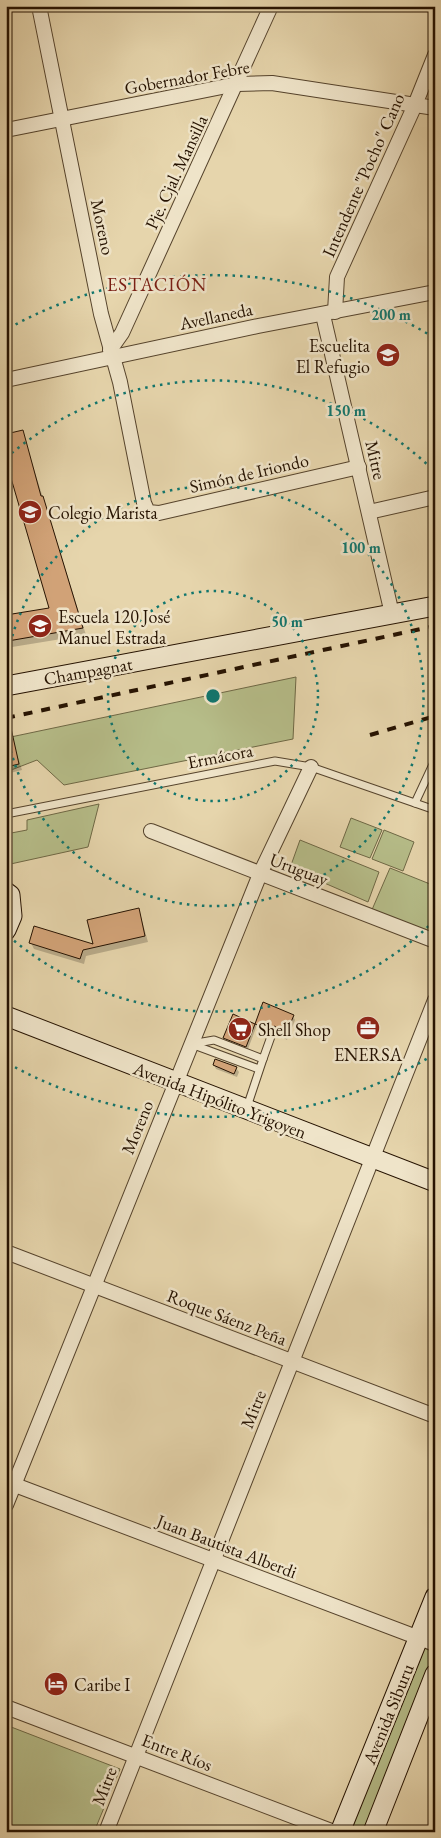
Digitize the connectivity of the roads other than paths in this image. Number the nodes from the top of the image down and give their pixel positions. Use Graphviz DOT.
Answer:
graph roads {
  1 [pos="39,6"];
  2 [pos="271,6"];
  3 [pos="435,55"];
  4 [pos="238,84"];
  5 [pos="415,106"];
  6 [pos="435,108"];
  7 [pos="62,119"];
  8 [pos="6,130"];
  9 [pos="435,292"];
  10 [pos="329,313"];
  11 [pos="111,354"];
  12 [pos="6,380"];
  13 [pos="359,467"];
  14 [pos="435,497"];
  15 [pos="148,512"];
  16 [pos="369,512"];
  17 [pos="435,606"];
  18 [pos="392,614"];
  19 [pos="6,686"];
  20 [pos="435,760"];
  21 [pos="311,767"];
  22 [pos="415,803"];
  23 [pos="435,810"];
  24 [pos="6,814"];
  25 [pos="151,831"];
  26 [pos="260,874"];
  27 [pos="6,892"];
  28 [pos="6,930"];
  29 [pos="435,941"];
  30 [pos="435,1000"];
  31 [pos="6,1016"];
  32 [pos="273,1032"];
  33 [pos="191,1044"];
  34 [pos="262,1059"];
  35 [pos="259,1069"];
  36 [pos="175,1083"];
  37 [pos="246,1110"];
  38 [pos="373,1158"];
  39 [pos="435,1182"];
  40 [pos="6,1252"];
  41 [pos="94,1286"];
  42 [pos="292,1361"];
  43 [pos="435,1416"];
  44 [pos="10,1483"];
  45 [pos="6,1505"];
  46 [pos="213,1560"];
  47 [pos="435,1597"];
  48 [pos="427,1641"];
  49 [pos="435,1674"];
  50 [pos="6,1707"];
  51 [pos="135,1756"];
  52 [pos="106,1832"];
  53 [pos="334,1832"];
  54 [pos="340,1832"];
  55 [pos="373,1832"];
  1 -- 7 [label="street, Moreno"];
  2 -- 4 [label="street, Pje. Cjal. Mansilla"];
  3 -- 5 [label="street, Intendente \"Pocho\" Cano"];
  4 -- 5 [label="street, Gobernador Febre"];
  4 -- 7 [label="street, Gobernador Febre"];
  4 -- 11 [label="street, Pje. Cjal. Mansilla"];
  5 -- 6 [label="street, Gobernador Febre"];
  5 -- 10 [label="street, Intendente \"Pocho\" Cano"];
  7 -- 8 [label="street, Gobernador Febre"];
  7 -- 11 [label="street, Moreno"];
  9 -- 10 [label="street, Avellaneda"];
  10 -- 11 [label="street, Avellaneda"];
  10 -- 13 [label="street, Mitre"];
  11 -- 12 [label="street, Avellaneda"];
  11 -- 15 [label="street, Moreno"];
  13 -- 15 [label="street, Simón de Iriondo"];
  13 -- 16 [label="street, Mitre"];
  14 -- 16 [label="street"];
  16 -- 18 [label="street, Mitre"];
  17 -- 18 [label="street, Champagnat"];
  18 -- 19 [label="street, Champagnat"];
  20 -- 22 [label="lane"];
  21 -- 22 [label="lane, Ermácora"];
  21 -- 24 [label="lane, Ermácora"];
  21 -- 26 [label="street, Moreno"];
  22 -- 23 [label="lane, Ermácora"];
  25 -- 26 [label="street, Uruguay"];
  26 -- 29 [label="street, Uruguay"];
  26 -- 33 [label="street, Moreno"];
  27 -- 28 [label="street"];
  30 -- 38 [label="street, Mitre"];
  31 -- 36 [label="street, Avenida Hipólito Yrigoyen"];
  32 -- 34 [label="lane"];
  33 -- 34 [label="lane"];
  33 -- 35 [label="lane"];
  33 -- 36 [label="street, Moreno"];
  34 -- 35 [label="lane"];
  35 -- 37 [label="lane"];
  36 -- 37 [label="street, Avenida Hipólito Yrigoyen"];
  36 -- 41 [label="street, Moreno"];
  37 -- 38 [label="street, Avenida Hipólito Yrigoyen"];
  38 -- 39 [label="street, Avenida Hipólito Yrigoyen"];
  38 -- 42 [label="street, Mitre"];
  40 -- 41 [label="street, Roque Sáenz Peña"];
  41 -- 42 [label="street, Roque Sáenz Peña"];
  41 -- 44 [label="street, Moreno"];
  42 -- 43 [label="street, Roque Sáenz Peña"];
  42 -- 46 [label="street, Mitre"];
  44 -- 45 [label="street, Moreno"];
  44 -- 46 [label="street, Juan Bautista Alberdi"];
  46 -- 48 [label="street, Juan Bautista Alberdi"];
  46 -- 51 [label="street, Mitre"];
  47 -- 48 [label="street, Avenida Siburu"];
  48 -- 54 [label="street, Avenida Siburu"];
  49 -- 55 [label="street, Avenida Siburu"];
  50 -- 51 [label="street, Entre Ríos"];
  51 -- 52 [label="street, Mitre"];
  51 -- 53 [label="street, Entre Ríos"];
}
